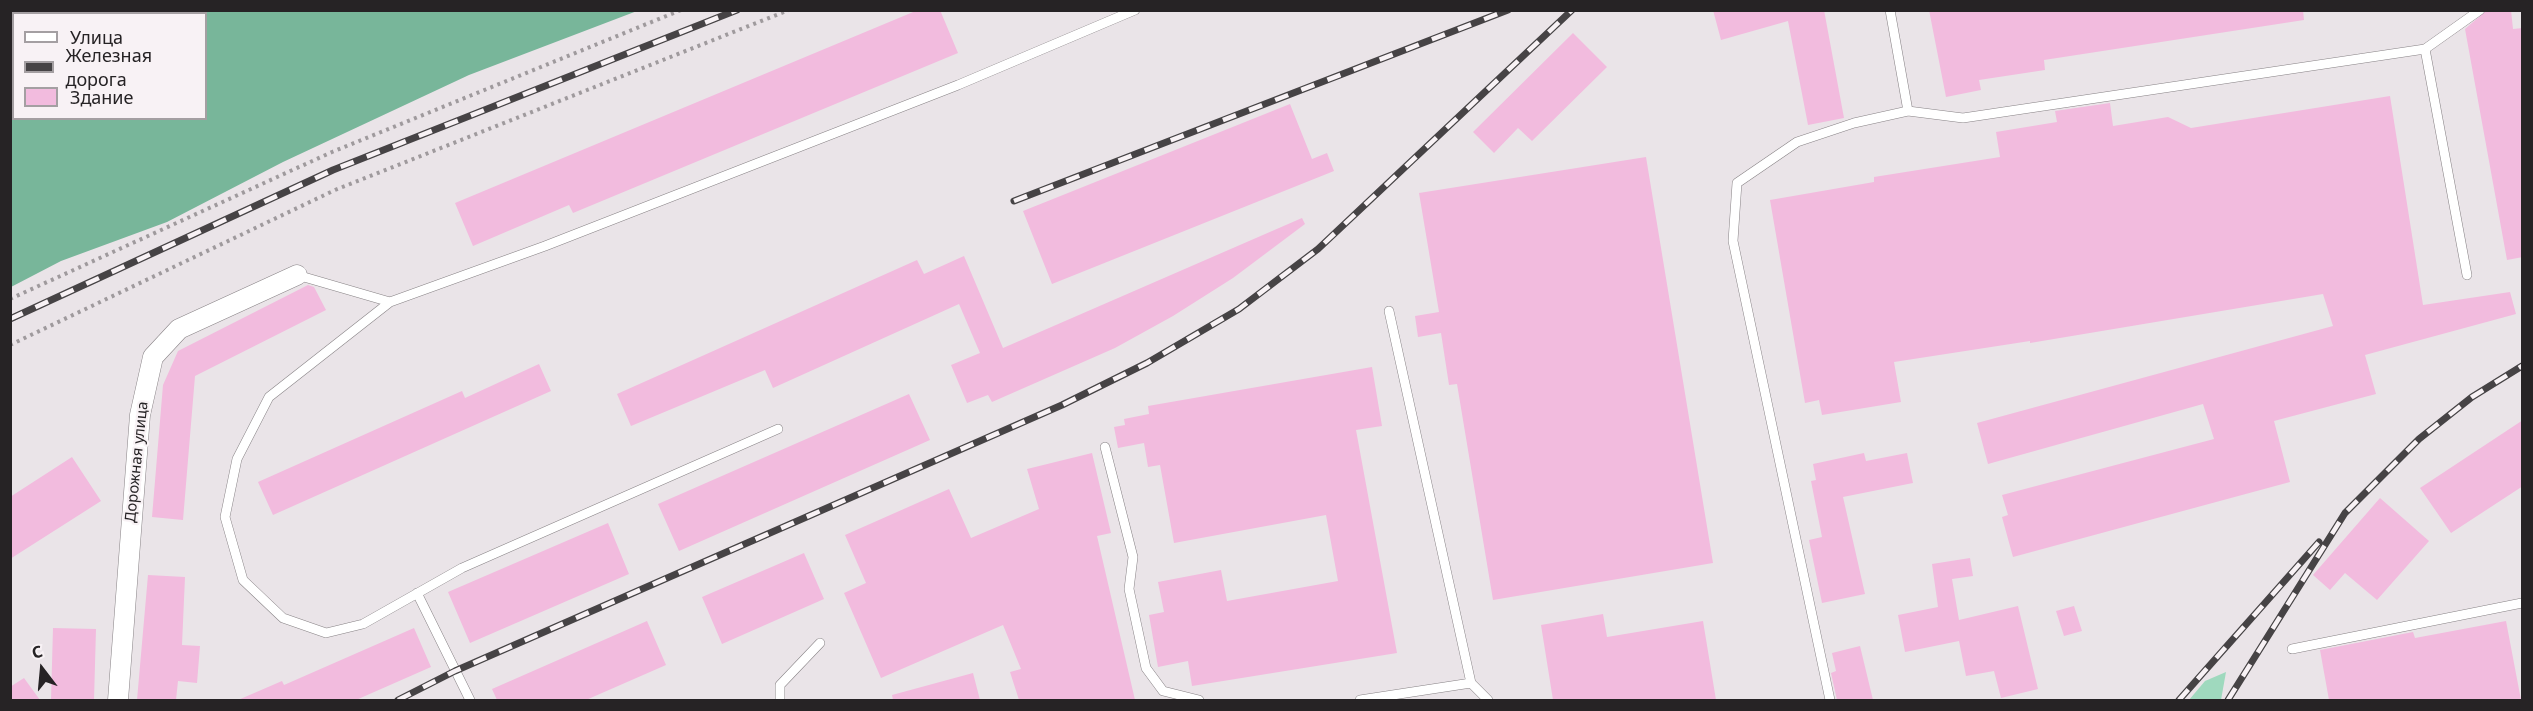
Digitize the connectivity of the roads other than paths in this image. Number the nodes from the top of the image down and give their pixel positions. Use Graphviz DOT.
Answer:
graph roads {
  1 [pos="1135,10"];
  2 [pos="1890,10"];
  3 [pos="2480,10"];
  4 [pos="2426,49"];
  5 [pos="1908,111"];
  6 [pos="297,274"];
  7 [pos="2467,276"];
  8 [pos="390,302"];
  9 [pos="1389,311"];
  10 [pos="778,429"];
  11 [pos="1105,447"];
  12 [pos="417,593"];
  13 [pos="2523,603"];
  14 [pos="820,644"];
  15 [pos="2292,649"];
  16 [pos="1471,683"];
  17 [pos="118,700"];
  18 [pos="470,700"];
  19 [pos="780,700"];
  20 [pos="1199,700"];
  21 [pos="1360,700"];
  22 [pos="1488,700"];
  23 [pos="1830,700"];
  1 -- 8 [label="lane"];
  2 -- 5 [label="lane"];
  3 -- 4 [label="lane"];
  4 -- 5 [label="lane"];
  4 -- 7 [label="lane"];
  5 -- 23 [label="lane"];
  6 -- 8 [label="lane"];
  6 -- 17 [label="street, Дорожная улица"];
  8 -- 12 [label="lane"];
  9 -- 16 [label="lane"];
  10 -- 12 [label="lane"];
  11 -- 20 [label="lane"];
  12 -- 18 [label="lane"];
  13 -- 15 [label="lane"];
  14 -- 19 [label="lane"];
  16 -- 21 [label="lane"];
  16 -- 22 [label="lane"];
}
